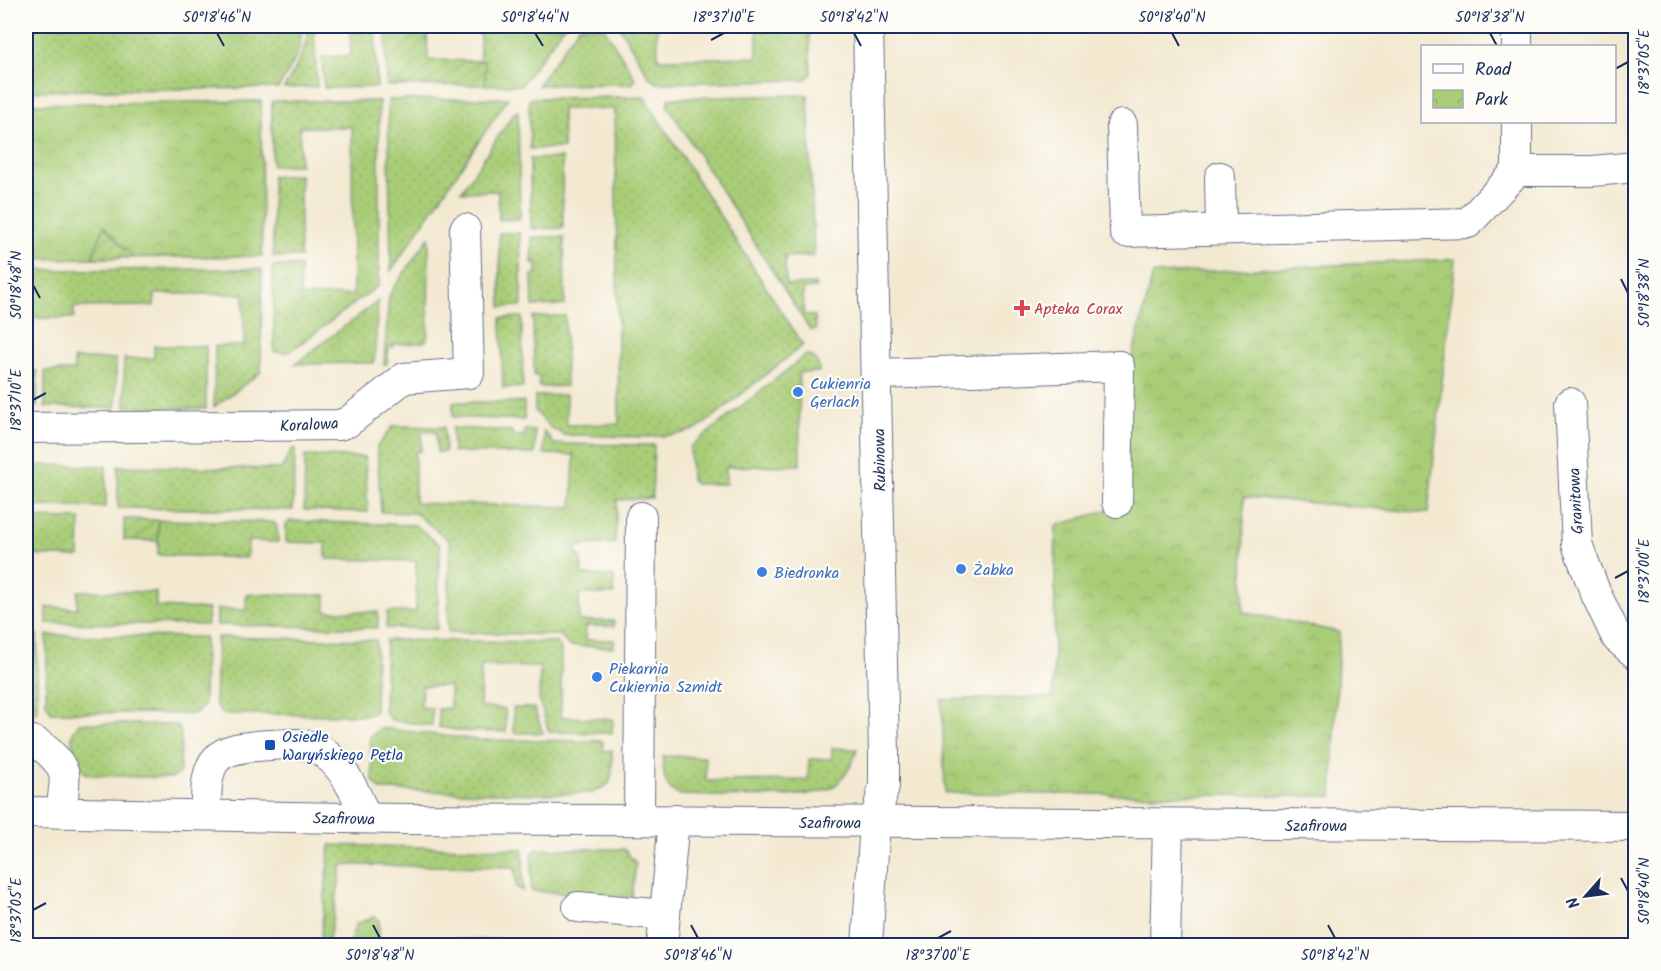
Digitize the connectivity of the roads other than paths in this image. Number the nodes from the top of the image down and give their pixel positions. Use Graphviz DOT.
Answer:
graph roads {
  1 [pos="868,26"];
  2 [pos="1517,26"];
  3 [pos="1517,45"];
  4 [pos="1517,123"];
  5 [pos="1122,125"];
  6 [pos="1635,167"];
  7 [pos="1516,171"];
  8 [pos="1220,177"];
  9 [pos="465,229"];
  10 [pos="1221,229"];
  11 [pos="878,374"];
  12 [pos="1570,403"];
  13 [pos="26,428"];
  14 [pos="1117,502"];
  15 [pos="640,517"];
  16 [pos="1635,654"];
  17 [pos="26,739"];
  18 [pos="26,812"];
  19 [pos="61,812"];
  20 [pos="206,814"];
  21 [pos="366,818"];
  22 [pos="639,820"];
  23 [pos="674,820"];
  24 [pos="875,822"];
  25 [pos="1168,824"];
  26 [pos="1635,826"];
  27 [pos="578,907"];
  28 [pos="665,915"];
  29 [pos="662,945"];
  30 [pos="867,945"];
  31 [pos="1165,945"];
  1 -- 11 [label="street, Rubinowa"];
  2 -- 3 [label="street"];
  4 -- 7 [label="street"];
  5 -- 10 [label="street"];
  6 -- 7 [label="street"];
  7 -- 10 [label="street"];
  8 -- 10 [label="street"];
  9 -- 13 [label="street, Koralowa"];
  11 -- 14 [label="street"];
  11 -- 24 [label="street, Rubinowa"];
  12 -- 16 [label="street, Granitowa"];
  15 -- 22 [label="street"];
  17 -- 19 [label="street"];
  18 -- 19 [label="street, Szafirowa"];
  19 -- 20 [label="street, Szafirowa"];
  20 -- 21 [label="street, Szafirowa"];
  20 -- 21 [label="street"];
  21 -- 22 [label="street, Szafirowa"];
  22 -- 23 [label="street, Szafirowa"];
  23 -- 24 [label="street, Szafirowa"];
  23 -- 28 [label="street"];
  24 -- 25 [label="street, Szafirowa"];
  24 -- 30 [label="street, Rubinowa"];
  25 -- 26 [label="street, Szafirowa"];
  25 -- 31 [label="street"];
  27 -- 28 [label="street"];
  28 -- 29 [label="street"];
}
